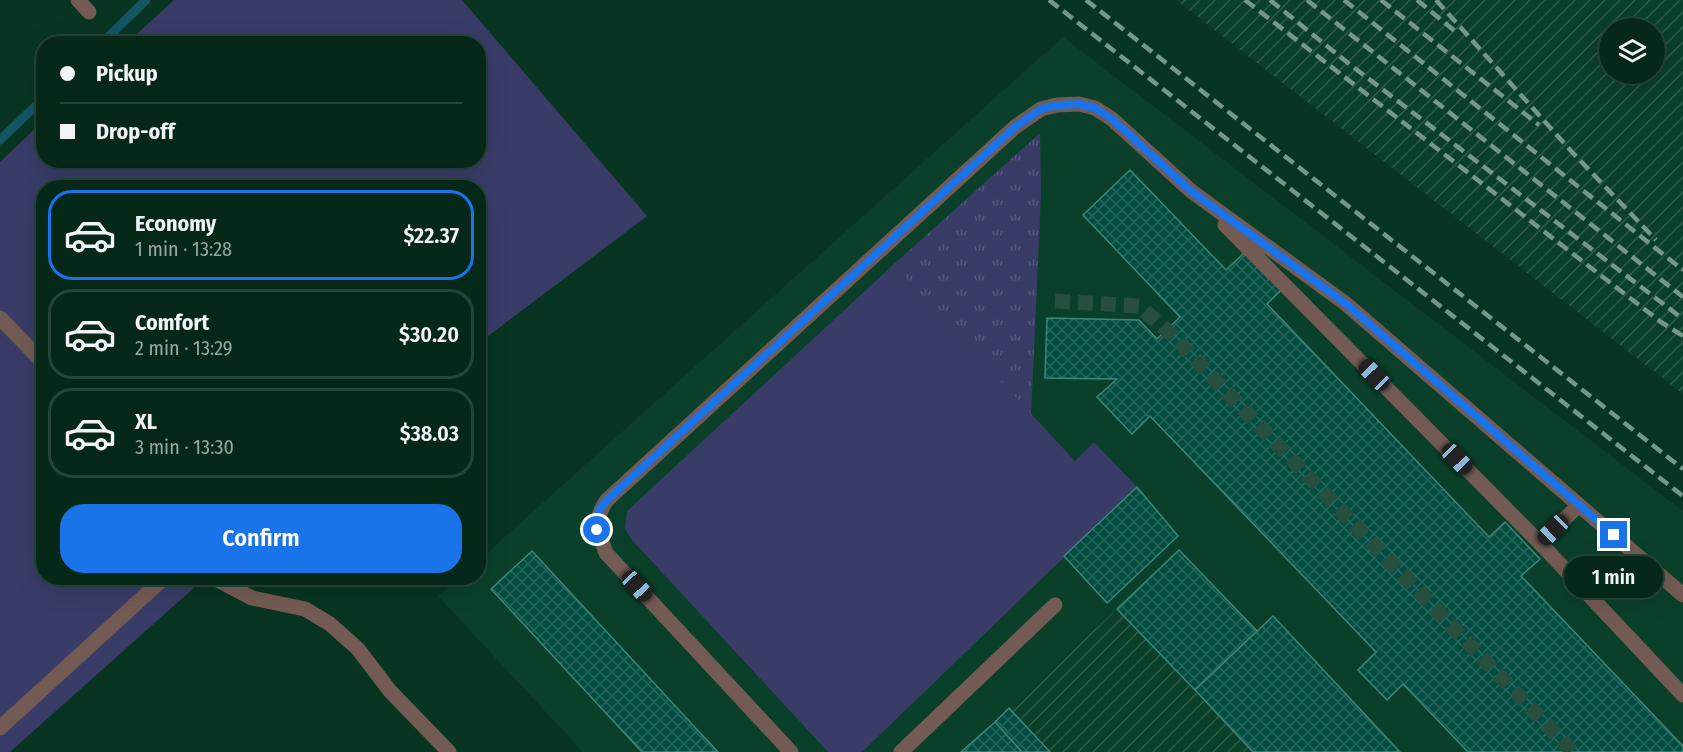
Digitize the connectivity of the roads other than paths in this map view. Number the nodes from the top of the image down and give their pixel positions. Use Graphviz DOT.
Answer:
graph roads {
  1 [pos="78,0"];
  2 [pos="89,12"];
  3 [pos="1191,191"];
  4 [pos="0,318"];
  5 [pos="36,355"];
  6 [pos="1579,505"];
  7 [pos="1540,543"];
  8 [pos="156,585"];
  9 [pos="227,585"];
  10 [pos="1683,595"];
  11 [pos="1055,605"];
  12 [pos="1683,695"];
  13 [pos="0,728"];
  14 [pos="449,752"];
  15 [pos="791,752"];
  16 [pos="901,752"];
  1 -- 2 [label="street"];
  3 -- 6 [label="street"];
  3 -- 7 [label="street"];
  3 -- 15 [label="street"];
  4 -- 5 [label="street"];
  6 -- 7 [label="street"];
  6 -- 10 [label="street"];
  7 -- 12 [label="street"];
  8 -- 13 [label="street"];
  9 -- 14 [label="street"];
  11 -- 16 [label="street"];
}
